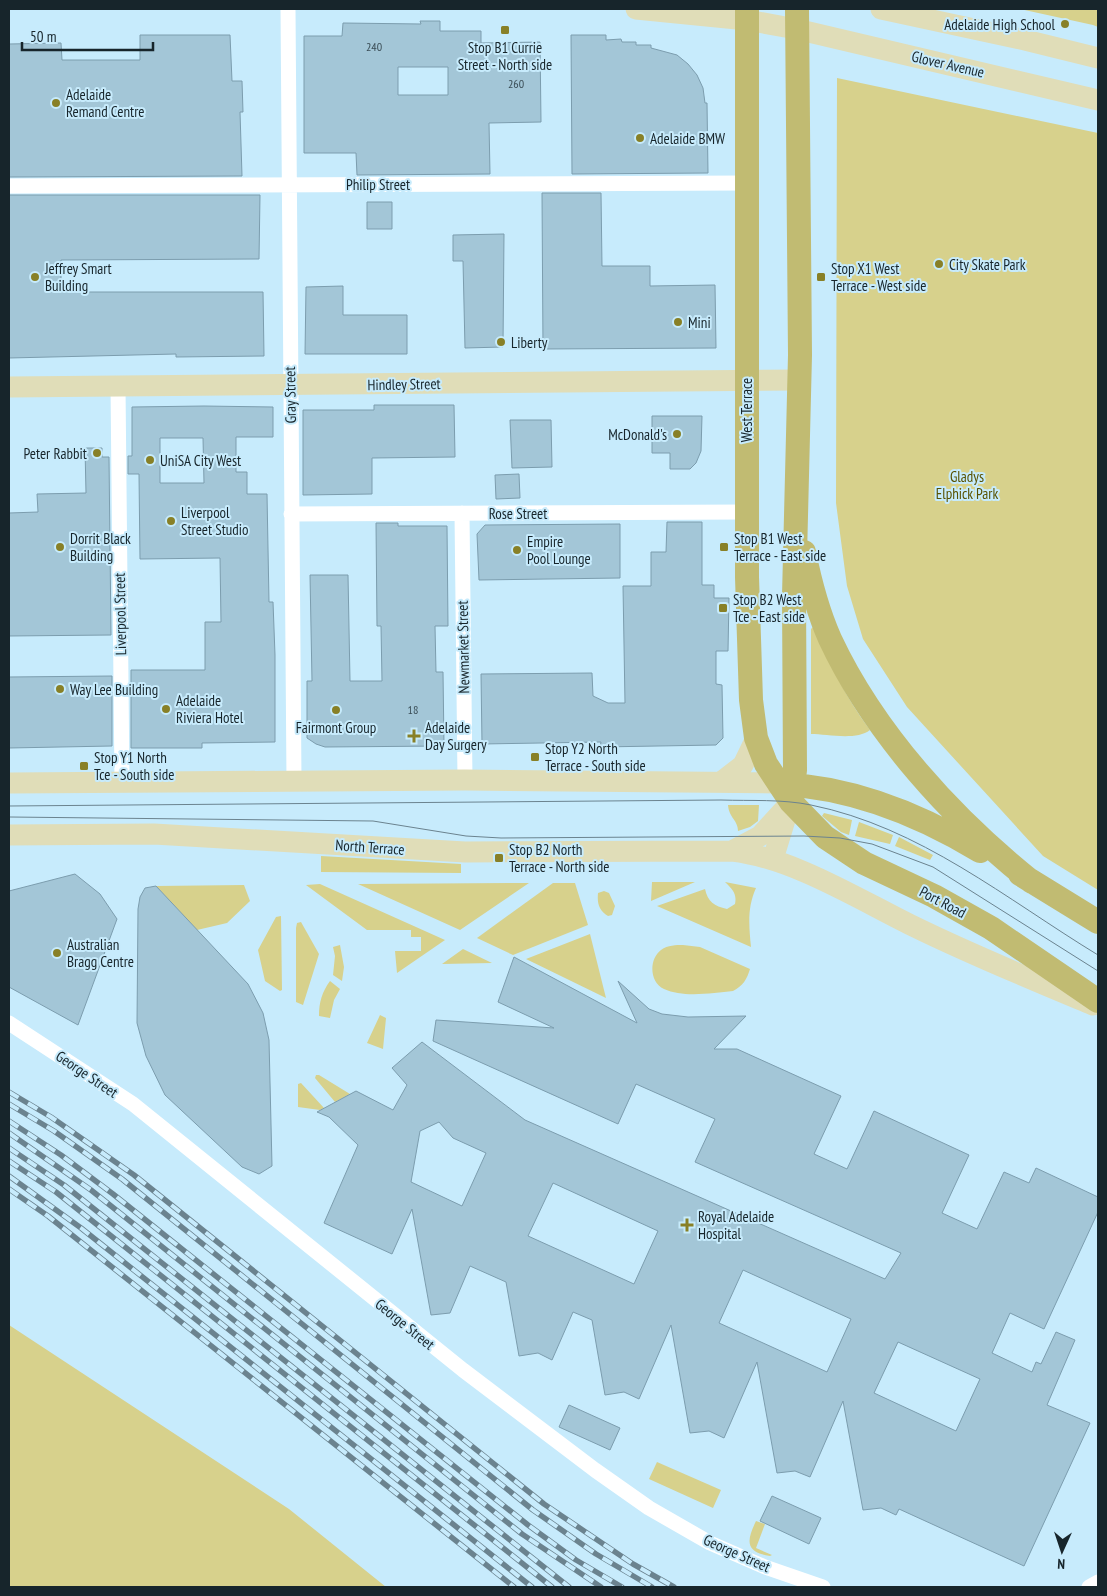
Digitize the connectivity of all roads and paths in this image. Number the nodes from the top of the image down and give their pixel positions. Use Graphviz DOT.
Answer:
graph roads {
  1 [pos="288,9"];
  2 [pos="636,9"];
  3 [pos="881,9"];
  4 [pos="747,15"];
  5 [pos="796,19"];
  6 [pos="1098,58"];
  7 [pos="1098,100"];
  8 [pos="746,183"];
  9 [pos="288,184"];
  10 [pos="9,186"];
  11 [pos="746,380"];
  12 [pos="799,380"];
  13 [pos="289,385"];
  14 [pos="118,386"];
  15 [pos="9,387"];
  16 [pos="797,484"];
  17 [pos="746,512"];
  18 [pos="462,513"];
  19 [pos="291,514"];
  20 [pos="756,738"];
  21 [pos="465,780"];
  22 [pos="294,781"];
  23 [pos="122,782"];
  24 [pos="721,782"];
  25 [pos="9,783"];
  26 [pos="788,790"];
  27 [pos="9,835"];
  28 [pos="732,851"];
  29 [pos="773,859"];
  30 [pos="1032,882"];
  31 [pos="1098,922"];
  32 [pos="1098,1001"];
  33 [pos="1098,1007"];
  34 [pos="9,1023"];
  35 [pos="1098,1582"];
  36 [pos="823,1587"];
  37 [pos="1089,1587"];
  1 -- 9 [label="street, Gray Street"];
  2 -- 4 [label="main road, Glover Avenue"];
  3 -- 6 [label="main road"];
  4 -- 5 [label="main road, Glover Avenue"];
  4 -- 8 [label="main road, West Terrace"];
  5 -- 7 [label="main road, Glover Avenue"];
  5 -- 12 [label="main road"];
  8 -- 9 [label="street, Philip Street"];
  8 -- 11 [label="main road, West Terrace"];
  9 -- 10 [label="street, Philip Street"];
  9 -- 13 [label="street, Gray Street"];
  11 -- 12 [label="main road, Hindley Street"];
  11 -- 13 [label="main road, Hindley Street"];
  11 -- 17 [label="main road, West Terrace"];
  12 -- 16 [label="main road"];
  13 -- 14 [label="main road, Hindley Street"];
  13 -- 19 [label="street, Gray Street"];
  14 -- 15 [label="main road, Hindley Street"];
  14 -- 23 [label="street, Liverpool Street"];
  16 -- 26 [label="main road"];
  16 -- 30 [label="main road"];
  17 -- 18 [label="street, Rose Street"];
  17 -- 20 [label="main road, West Terrace"];
  18 -- 19 [label="street, Rose Street"];
  18 -- 21 [label="street, Newmarket Street"];
  19 -- 22 [label="street, Gray Street"];
  20 -- 24 [label="main road"];
  20 -- 26 [label="main road, West Terrace"];
  21 -- 22 [label="main road"];
  21 -- 24 [label="main road"];
  22 -- 23 [label="main road"];
  23 -- 25 [label="main road"];
  24 -- 26 [label="main road"];
  26 -- 28 [label="main road, North Terrace"];
  26 -- 29 [label="main road"];
  26 -- 30 [label="main road"];
  26 -- 32 [label="main road, Port Road"];
  27 -- 28 [label="main road, North Terrace"];
  28 -- 29 [label="main road, North Terrace"];
  29 -- 33 [label="main road"];
  30 -- 31 [label="main road"];
  34 -- 36 [label="street, George Street"];
  35 -- 37 [label="street"];
}
